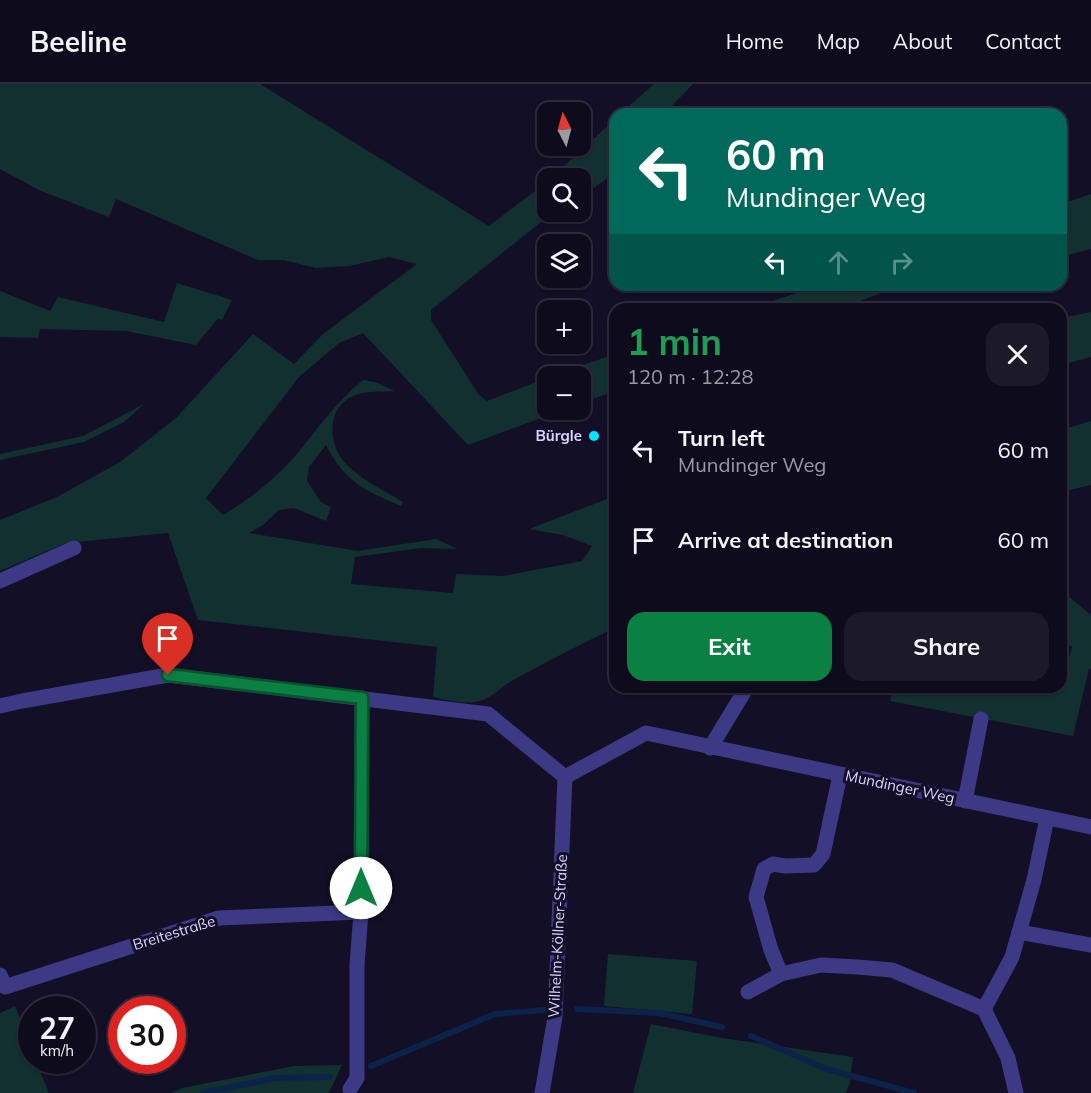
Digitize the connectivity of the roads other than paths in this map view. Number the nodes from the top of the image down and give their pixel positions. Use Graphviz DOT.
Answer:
graph roads {
  1 [pos="74,548"];
  2 [pos="0,581"];
  3 [pos="743,693"];
  4 [pos="362,698"];
  5 [pos="0,706"];
  6 [pos="981,719"];
  7 [pos="710,748"];
  8 [pos="840,775"];
  9 [pos="565,777"];
  10 [pos="965,801"];
  11 [pos="1047,818"];
  12 [pos="1091,827"];
  13 [pos="361,912"];
  14 [pos="1020,932"];
  15 [pos="1091,945"];
  16 [pos="781,974"];
  17 [pos="0,975"];
  18 [pos="748,992"];
  19 [pos="984,1009"];
  20 [pos="350,1092"];
  21 [pos="542,1093"];
  22 [pos="1016,1093"];
  1 -- 2 [label="street"];
  3 -- 7 [label="street"];
  4 -- 5 [label="street"];
  4 -- 9 [label="street"];
  4 -- 13 [label="street"];
  6 -- 10 [label="street"];
  7 -- 8 [label="street, Mundinger Weg"];
  7 -- 9 [label="street, Mundinger Weg"];
  8 -- 10 [label="street, Mundinger Weg"];
  8 -- 16 [label="street"];
  9 -- 21 [label="street, Wilhelm-Köllner-Straße"];
  10 -- 11 [label="street, Mundinger Weg"];
  11 -- 12 [label="street, Mundinger Weg"];
  11 -- 14 [label="street"];
  13 -- 17 [label="street, Breitestraße"];
  13 -- 20 [label="street"];
  14 -- 15 [label="street"];
  14 -- 19 [label="street"];
  16 -- 18 [label="street"];
  16 -- 19 [label="street"];
  19 -- 22 [label="street"];
}
